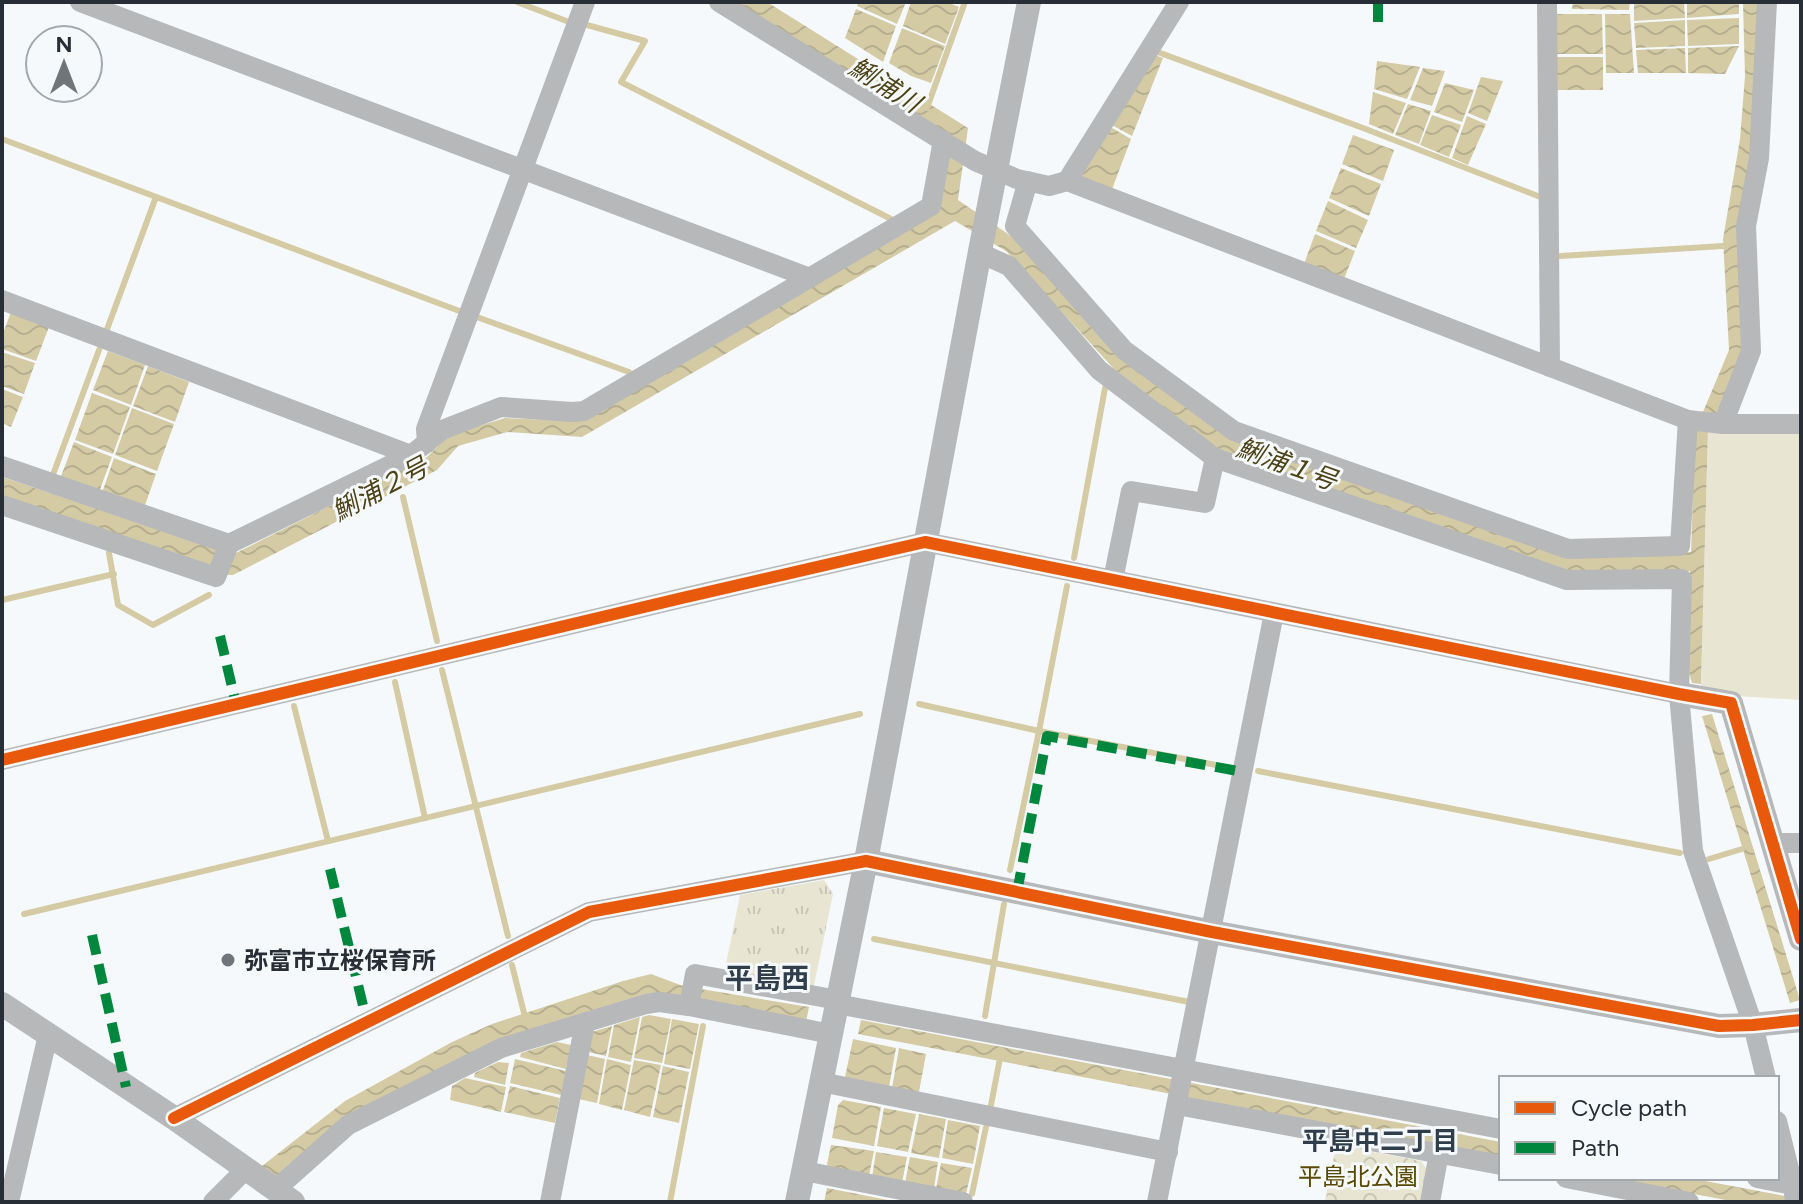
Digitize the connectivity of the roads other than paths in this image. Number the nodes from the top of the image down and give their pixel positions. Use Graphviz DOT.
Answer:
graph roads {
  1 [pos="80,2"];
  2 [pos="585,2"];
  3 [pos="719,2"];
  4 [pos="1029,2"];
  5 [pos="1179,2"];
  6 [pos="1547,2"];
  7 [pos="1767,2"];
  8 [pos="946,143"];
  9 [pos="986,165"];
  10 [pos="524,169"];
  11 [pos="1028,181"];
  12 [pos="1067,181"];
  13 [pos="980,250"];
  14 [pos="810,278"];
  15 [pos="2,300"];
  16 [pos="1550,367"];
  17 [pos="1688,420"];
  18 [pos="1723,424"];
  19 [pos="1801,424"];
  20 [pos="419,449"];
  21 [pos="1215,458"];
  22 [pos="2,466"];
  23 [pos="2,505"];
  24 [pos="925,542"];
  25 [pos="229,544"];
  26 [pos="1113,580"];
  27 [pos="1274,613"];
  28 [pos="1679,694"];
  29 [pos="2,760"];
  30 [pos="1773,843"];
  31 [pos="1801,843"];
  32 [pos="866,861"];
  33 [pos="1212,932"];
  34 [pos="1801,939"];
  35 [pos="837,1002"];
  36 [pos="2,1004"];
  37 [pos="689,1006"];
  38 [pos="1794,1020"];
  39 [pos="585,1023"];
  40 [pos="1753,1025"];
  41 [pos="831,1034"];
  42 [pos="48,1035"];
  43 [pos="1766,1076"];
  44 [pos="821,1082"];
  45 [pos="1181,1088"];
  46 [pos="174,1118"];
  47 [pos="1499,1129"];
  48 [pos="1779,1130"];
  49 [pos="1168,1152"];
  50 [pos="1439,1153"];
  51 [pos="1499,1165"];
  52 [pos="246,1169"];
  53 [pos="804,1171"];
  54 [pos="1576,1180"];
  55 [pos="1762,1180"];
  56 [pos="1794,1194"];
  57 [pos="284,1196"];
  58 [pos="9,1202"];
  59 [pos="213,1202"];
  60 [pos="550,1202"];
  61 [pos="797,1202"];
  62 [pos="963,1202"];
  63 [pos="1157,1202"];
  64 [pos="1430,1202"];
  65 [pos="1689,1202"];
  1 -- 10 [label="street"];
  2 -- 10 [label="street"];
  3 -- 8 [label="street"];
  4 -- 9 [label="street"];
  5 -- 12 [label="street"];
  6 -- 16 [label="street"];
  7 -- 18 [label="street"];
  8 -- 9 [label="street"];
  8 -- 14 [label="street"];
  9 -- 11 [label="street"];
  9 -- 13 [label="street"];
  10 -- 14 [label="street"];
  10 -- 20 [label="street"];
  11 -- 12 [label="street"];
  11 -- 17 [label="street"];
  12 -- 16 [label="street"];
  13 -- 21 [label="street"];
  13 -- 24 [label="street"];
  14 -- 20 [label="street"];
  15 -- 20 [label="street"];
  16 -- 17 [label="street"];
  17 -- 18 [label="street"];
  18 -- 19 [label="street"];
  20 -- 25 [label="street"];
  21 -- 26 [label="street"];
  21 -- 28 [label="street"];
  22 -- 25 [label="street"];
  23 -- 25 [label="street"];
  24 -- 26 [label="street"];
  24 -- 29 [label="street"];
  24 -- 32 [label="street"];
  26 -- 27 [label="street"];
  27 -- 28 [label="street"];
  27 -- 33 [label="street"];
  28 -- 30 [label="street"];
  28 -- 40 [label="street"];
  30 -- 31 [label="street"];
  30 -- 34 [label="street"];
  32 -- 33 [label="street"];
  32 -- 35 [label="street"];
  32 -- 46 [label="street"];
  33 -- 40 [label="street"];
  33 -- 45 [label="street"];
  35 -- 37 [label="street"];
  35 -- 41 [label="street"];
  35 -- 45 [label="street"];
  36 -- 42 [label="street"];
  37 -- 39 [label="street"];
  37 -- 41 [label="street"];
  38 -- 40 [label="street"];
  39 -- 57 [label="street"];
  39 -- 60 [label="street"];
  40 -- 43 [label="street"];
  41 -- 44 [label="street"];
  42 -- 46 [label="street"];
  42 -- 58 [label="street"];
  44 -- 49 [label="street"];
  44 -- 53 [label="street"];
  45 -- 47 [label="street"];
  45 -- 49 [label="street"];
  45 -- 50 [label="street"];
  46 -- 52 [label="street"];
  48 -- 56 [label="street"];
  49 -- 63 [label="street"];
  50 -- 51 [label="street"];
  50 -- 64 [label="street"];
  52 -- 57 [label="street"];
  52 -- 59 [label="street"];
  53 -- 61 [label="street"];
  53 -- 62 [label="street"];
  54 -- 65 [label="street"];
  55 -- 56 [label="street"];
}
